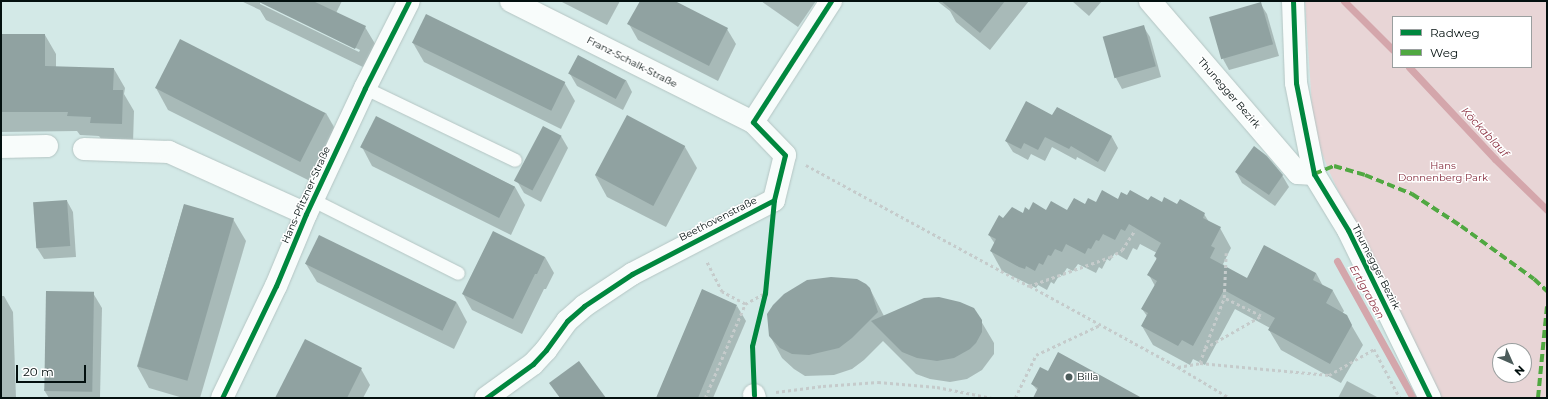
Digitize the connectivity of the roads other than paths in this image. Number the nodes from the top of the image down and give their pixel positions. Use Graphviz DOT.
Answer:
graph roads {
  1 [pos="409,1"];
  2 [pos="511,1"];
  3 [pos="831,1"];
  4 [pos="1150,1"];
  5 [pos="1293,1"];
  6 [pos="365,88"];
  7 [pos="753,122"];
  8 [pos="47,146"];
  9 [pos="1,147"];
  10 [pos="84,149"];
  11 [pos="515,160"];
  12 [pos="1314,174"];
  13 [pos="309,207"];
  14 [pos="458,273"];
  15 [pos="222,398"];
  16 [pos="486,398"];
  17 [pos="1430,398"];
  1 -- 6 [label="street, Hans-Pfitzner-Straße"];
  2 -- 7 [label="street, Franz-Schalk-Straße"];
  3 -- 7 [label="street"];
  4 -- 12 [label="street, Thunegger Bezirk"];
  5 -- 12 [label="street, Thumegger Bezirk"];
  6 -- 11 [label="lane"];
  6 -- 13 [label="street, Hans-Pfitzner-Straße"];
  7 -- 16 [label="street, Beethovenstraße"];
  8 -- 9 [label="street"];
  10 -- 13 [label="street, Hans-Pfitzner-Straße"];
  12 -- 17 [label="street, Thumegger Bezirk"];
  13 -- 14 [label="lane"];
  13 -- 15 [label="street, Hans-Pfitzner-Straße"];
}
